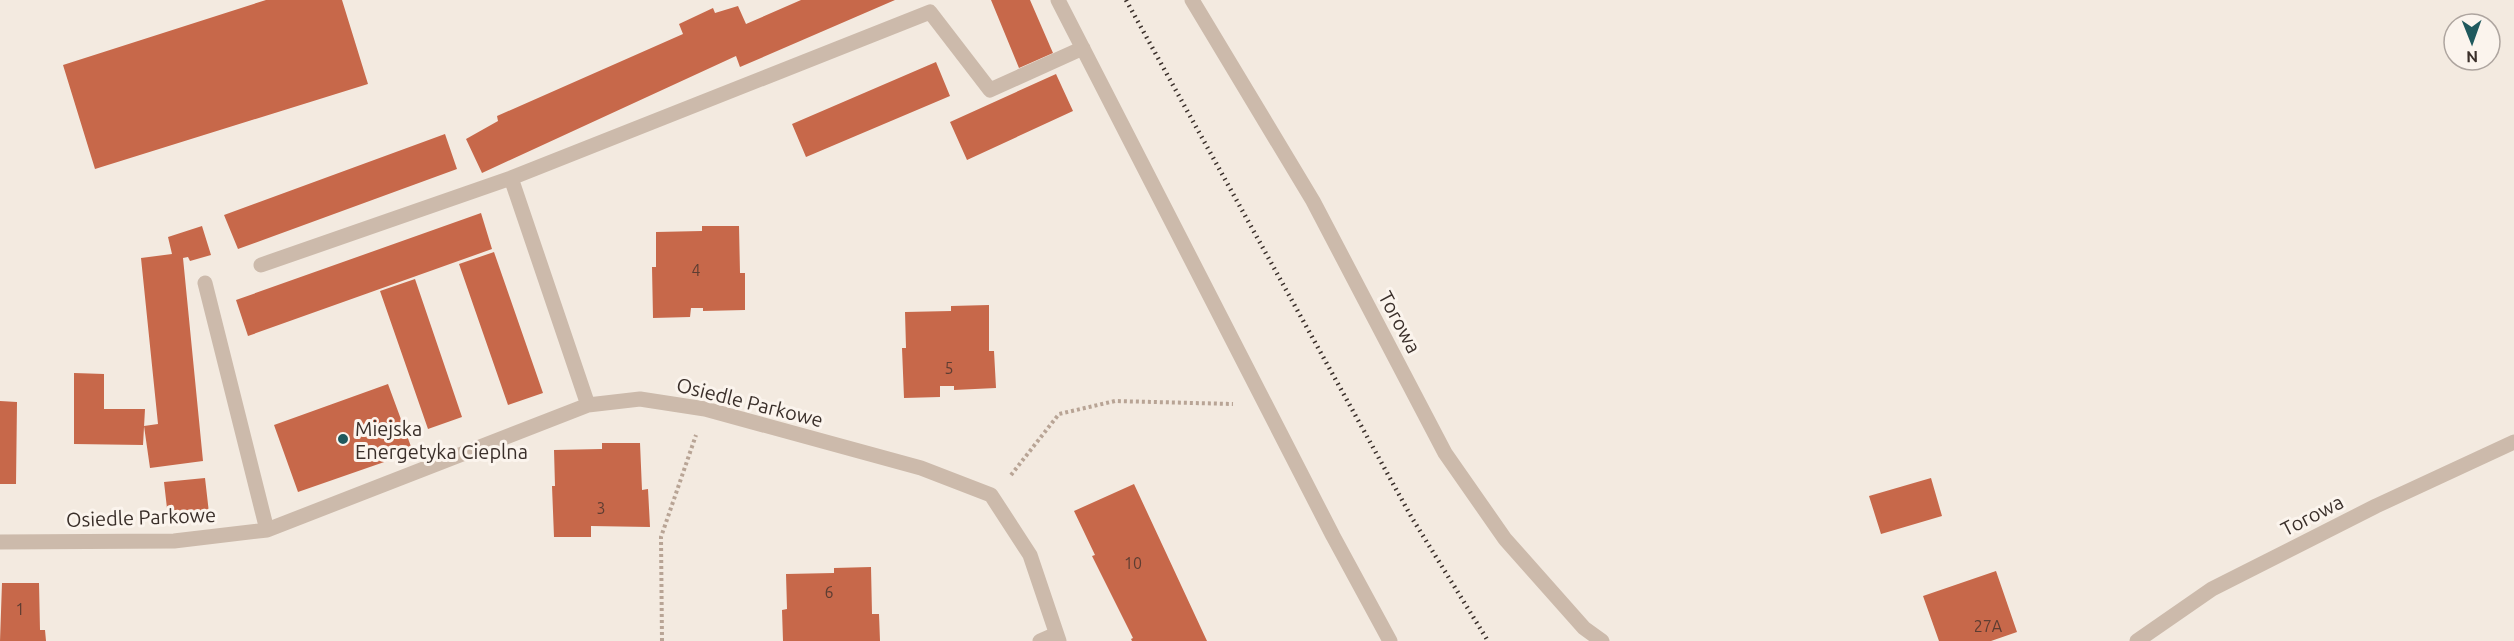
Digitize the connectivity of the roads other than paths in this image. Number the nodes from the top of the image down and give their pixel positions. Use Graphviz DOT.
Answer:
graph roads {
  1 [pos="1058,0"];
  2 [pos="1192,0"];
  3 [pos="1083,48"];
  4 [pos="511,178"];
  5 [pos="261,265"];
  6 [pos="205,283"];
  7 [pos="588,405"];
  8 [pos="2514,442"];
  9 [pos="267,530"];
  10 [pos="0,542"];
  11 [pos="1058,638"];
  12 [pos="1040,641"];
  13 [pos="1390,641"];
  14 [pos="1602,641"];
  15 [pos="2138,641"];
  1 -- 3 [label="street"];
  2 -- 14 [label="street, Torowa"];
  3 -- 4 [label="street"];
  3 -- 13 [label="street"];
  4 -- 5 [label="street"];
  4 -- 7 [label="street"];
  6 -- 9 [label="street"];
  7 -- 9 [label="street, Osiedle Parkowe"];
  7 -- 11 [label="street, Osiedle Parkowe"];
  8 -- 15 [label="street, Torowa"];
  9 -- 10 [label="street, Osiedle Parkowe"];
  11 -- 12 [label="street"];
}
